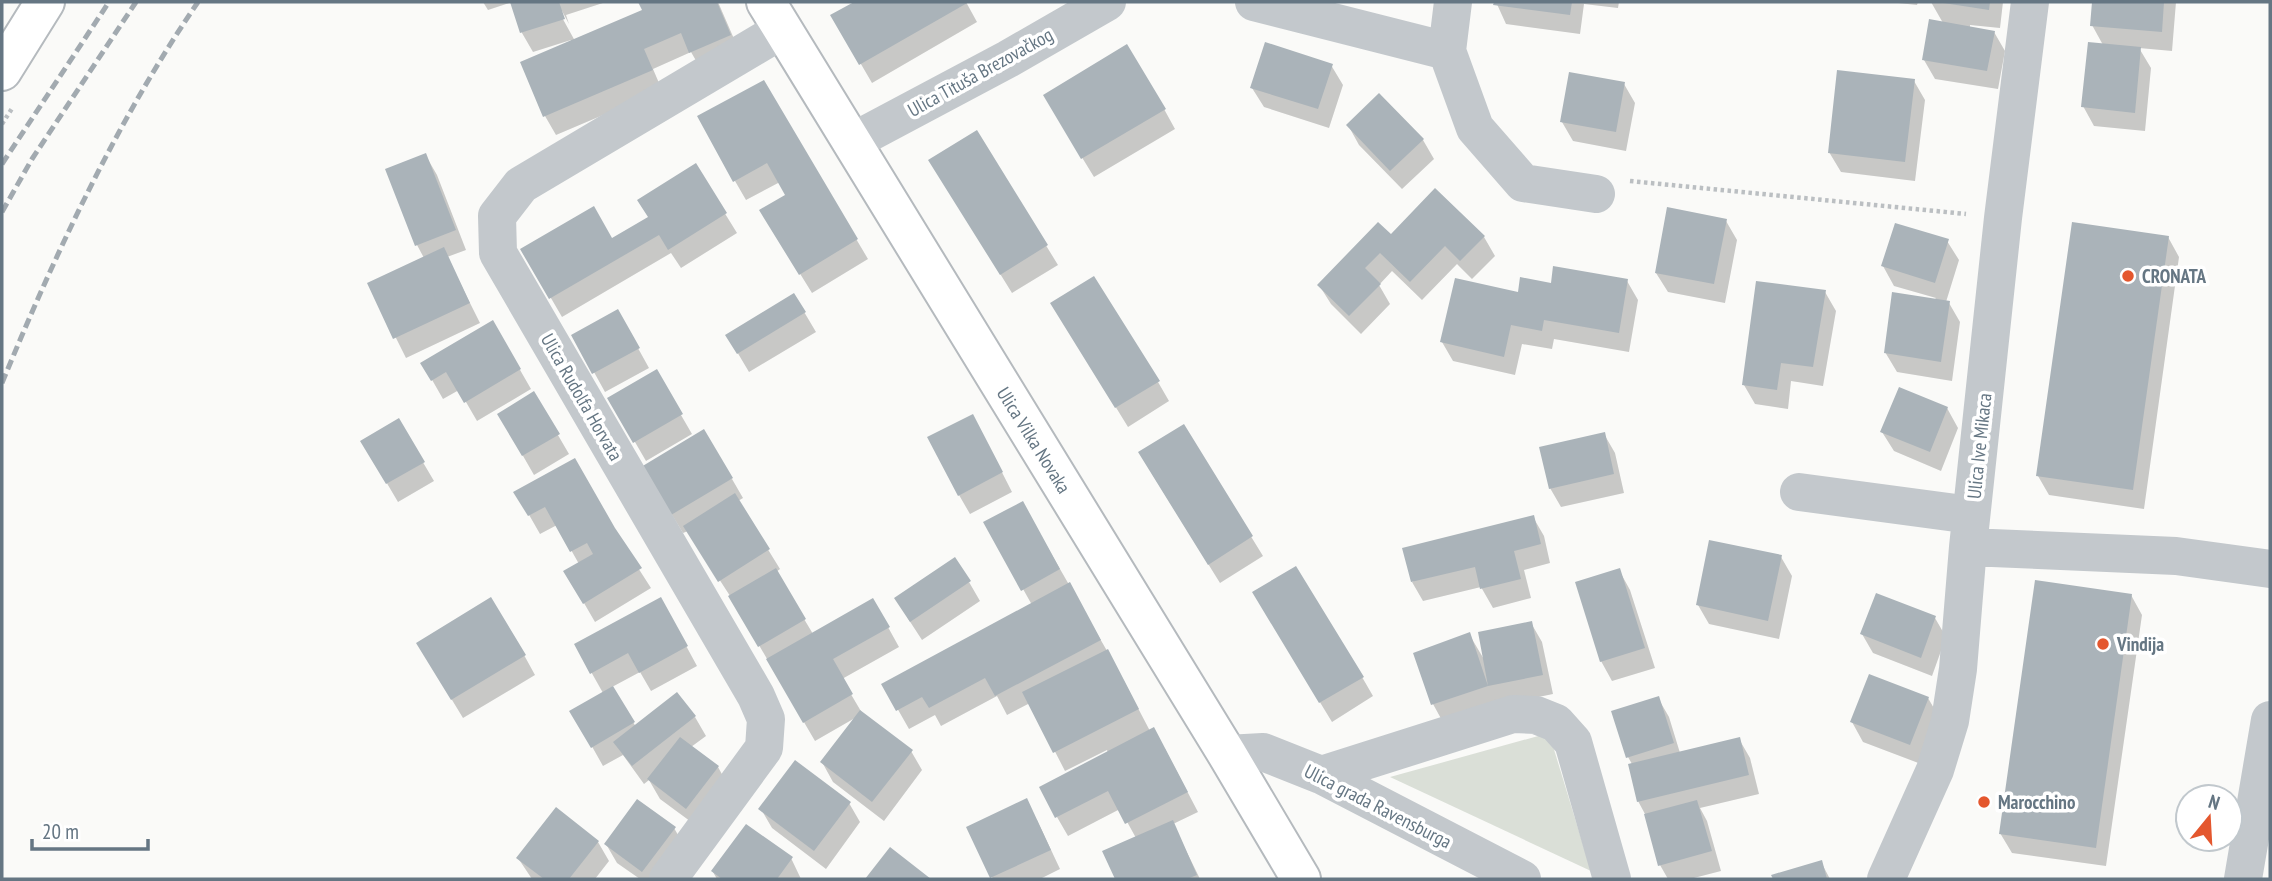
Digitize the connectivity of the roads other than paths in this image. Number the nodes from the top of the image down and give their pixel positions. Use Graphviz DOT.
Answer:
graph roads {
  1 [pos="45,2"];
  2 [pos="1107,2"];
  3 [pos="1254,2"];
  4 [pos="1453,2"];
  5 [pos="2030,2"];
  6 [pos="774,16"];
  7 [pos="1447,51"];
  8 [pos="2,71"];
  9 [pos="852,142"];
  10 [pos="1596,194"];
  11 [pos="1799,492"];
  12 [pos="1969,531"];
  13 [pos="2270,569"];
  14 [pos="2270,720"];
  15 [pos="1227,754"];
  16 [pos="1321,775"];
  17 [pos="679,875"];
  18 [pos="1301,879"];
  19 [pos="1522,879"];
  20 [pos="1612,879"];
  21 [pos="1886,879"];
  22 [pos="2243,879"];
  1 -- 8 [label="main road"];
  2 -- 9 [label="street, Ulica Tituša Brezovačkog"];
  3 -- 7 [label="street"];
  4 -- 7 [label="street"];
  5 -- 12 [label="street, Ulica Ive Mikaca"];
  6 -- 9 [label="main road, Ulica Vilka Novaka"];
  6 -- 17 [label="street, Ulica Rudolfa Horvata"];
  7 -- 10 [label="street"];
  9 -- 15 [label="main road, Ulica Vilka Novaka"];
  11 -- 12 [label="street"];
  12 -- 13 [label="street"];
  12 -- 21 [label="street, Ulica Ive Mikaca"];
  14 -- 22 [label="street"];
  15 -- 16 [label="street, Ulica grada Ravensburga"];
  15 -- 18 [label="main road, Ulica Vilka Novaka"];
  16 -- 19 [label="street, Ulica grada Ravensburga"];
  16 -- 20 [label="street"];
}
